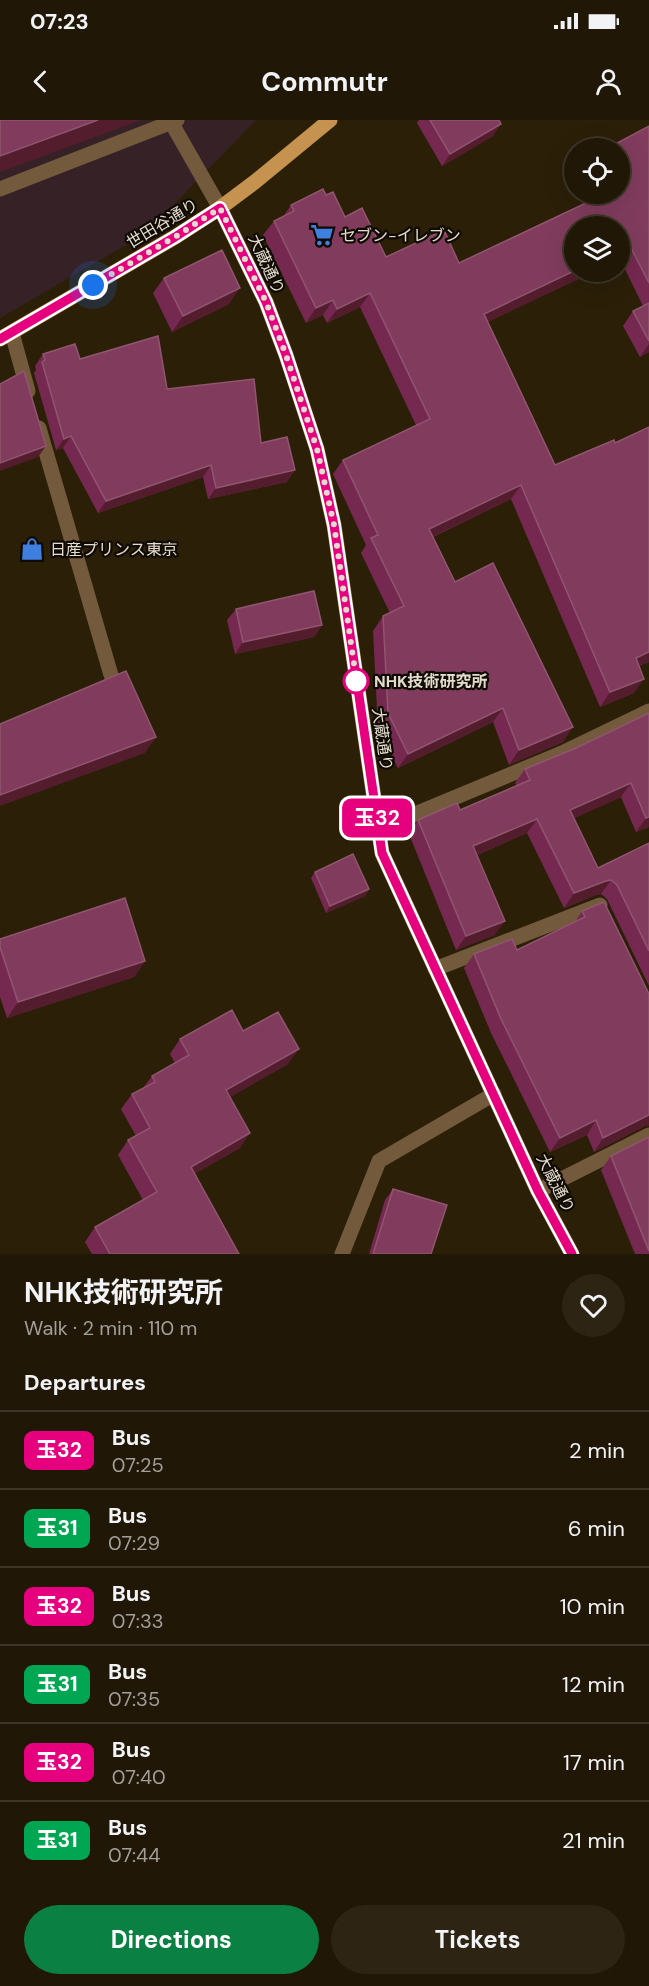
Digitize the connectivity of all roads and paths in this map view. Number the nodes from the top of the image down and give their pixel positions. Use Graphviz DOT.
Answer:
graph roads {
  1 [pos="330,120"];
  2 [pos="174,121"];
  3 [pos="0,189"];
  4 [pos="220,208"];
  5 [pos="6,336"];
  6 [pos="111,675"];
  7 [pos="649,711"];
  8 [pos="379,829"];
  9 [pos="604,914"];
  10 [pos="435,969"];
  11 [pos="494,1094"];
  12 [pos="649,1136"];
  13 [pos="538,1191"];
  14 [pos="342,1254"];
  15 [pos="572,1254"];
  1 -- 4 [label="main road, 世田谷通り"];
  2 -- 3 [label="street"];
  2 -- 4 [label="street"];
  4 -- 5 [label="main road, 世田谷通り"];
  4 -- 8 [label="street, 大蔵通り"];
  5 -- 6 [label="street"];
  7 -- 8 [label="street"];
  8 -- 10 [label="street, 大蔵通り"];
  9 -- 10 [label="street"];
  10 -- 11 [label="street, 大蔵通り"];
  11 -- 13 [label="street, 大蔵通り"];
  11 -- 14 [label="street"];
  12 -- 13 [label="street"];
  13 -- 15 [label="street, 大蔵通り"];
}
